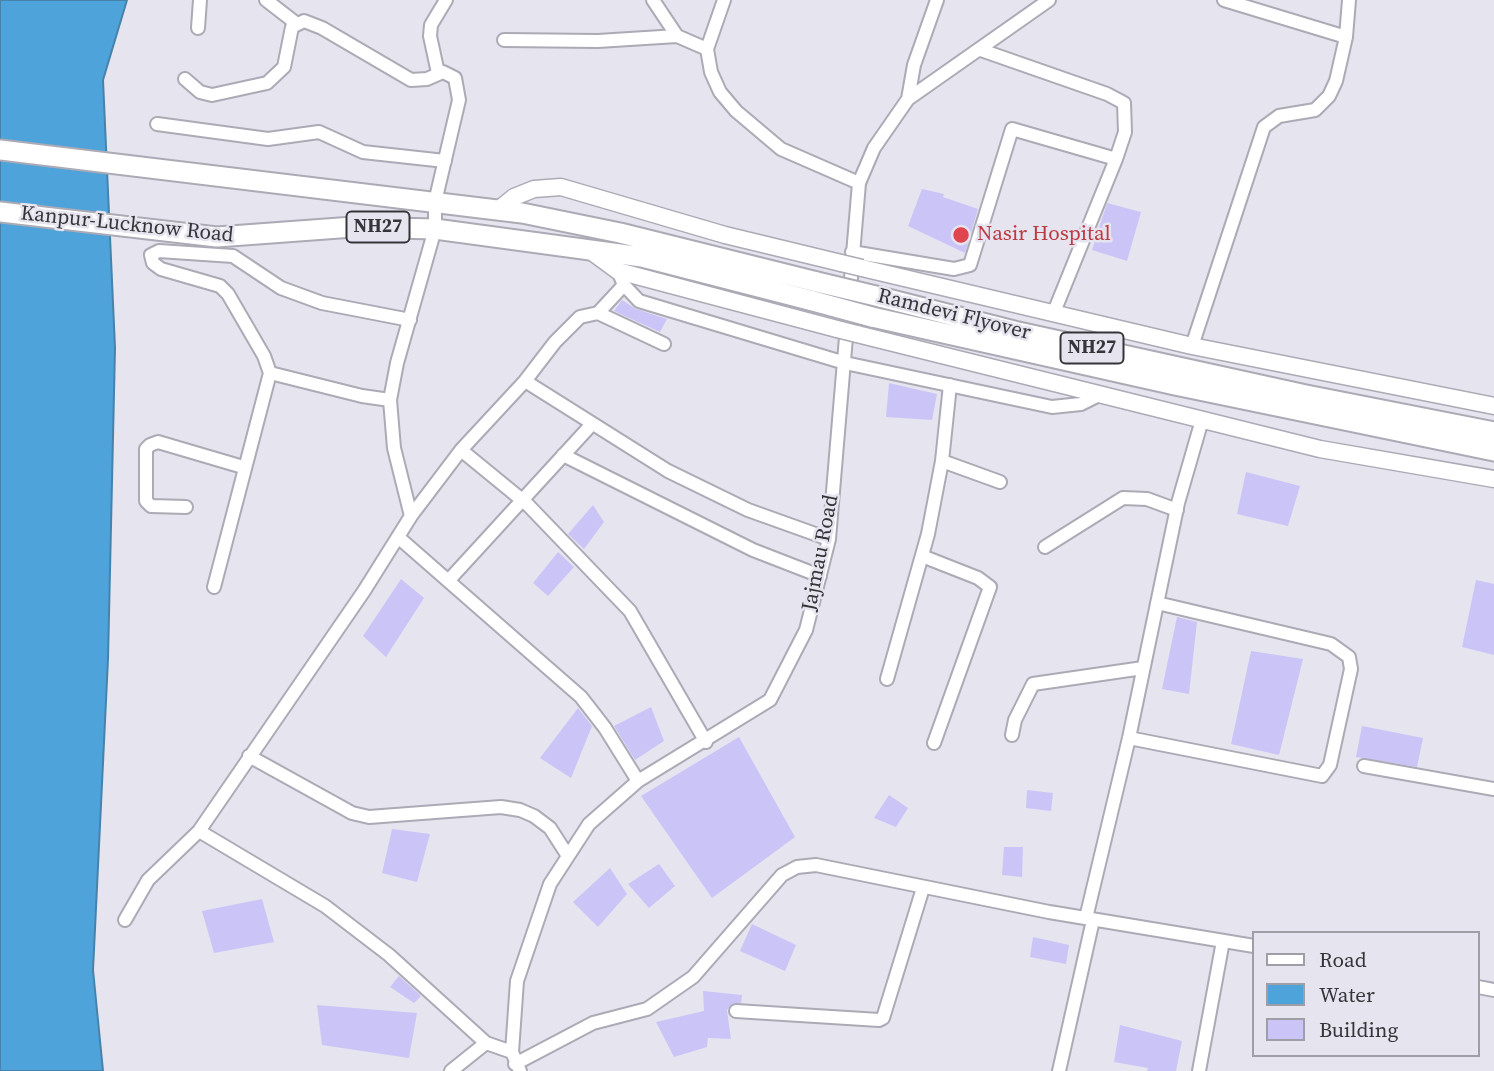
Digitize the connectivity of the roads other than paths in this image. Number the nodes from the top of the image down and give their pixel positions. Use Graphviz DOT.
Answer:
graph roads {
  1 [pos="200,0"];
  2 [pos="266,0"];
  3 [pos="446,0"];
  4 [pos="653,0"];
  5 [pos="724,0"];
  6 [pos="937,0"];
  7 [pos="1049,0"];
  8 [pos="1223,0"];
  9 [pos="1349,0"];
  10 [pos="1254,5"];
  11 [pos="297,24"];
  12 [pos="198,28"];
  13 [pos="677,36"];
  14 [pos="1346,37"];
  15 [pos="504,40"];
  16 [pos="707,49"];
  17 [pos="981,50"];
  18 [pos="438,73"];
  19 [pos="185,79"];
  20 [pos="908,99"];
  21 [pos="157,124"];
  22 [pos="0,150"];
  23 [pos="1116,159"];
  24 [pos="445,161"];
  25 [pos="859,183"];
  26 [pos="435,202"];
  27 [pos="498,210"];
  28 [pos="0,212"];
  29 [pos="435,229"];
  30 [pos="589,249"];
  31 [pos="846,258"];
  32 [pos="621,278"];
  33 [pos="815,291"];
  34 [pos="1054,312"];
  35 [pos="598,313"];
  36 [pos="410,320"];
  37 [pos="664,344"];
  38 [pos="1192,346"];
  39 [pos="845,363"];
  40 [pos="270,373"];
  41 [pos="525,381"];
  42 [pos="950,385"];
  43 [pos="1099,395"];
  44 [pos="390,400"];
  45 [pos="1494,406"];
  46 [pos="1202,421"];
  47 [pos="592,424"];
  48 [pos="1494,432"];
  49 [pos="461,450"];
  50 [pos="1494,452"];
  51 [pos="563,455"];
  52 [pos="942,461"];
  53 [pos="243,467"];
  54 [pos="1494,479"];
  55 [pos="1000,482"];
  56 [pos="522,500"];
  57 [pos="186,507"];
  58 [pos="1177,510"];
  59 [pos="411,516"];
  60 [pos="398,537"];
  61 [pos="829,539"];
  62 [pos="1045,547"];
  63 [pos="922,556"];
  64 [pos="820,576"];
  65 [pos="449,580"];
  66 [pos="214,587"];
  67 [pos="1157,603"];
  68 [pos="1143,668"];
  69 [pos="887,679"];
  70 [pos="1012,735"];
  71 [pos="1129,738"];
  72 [pos="706,742"];
  73 [pos="934,743"];
  74 [pos="249,756"];
  75 [pos="1364,766"];
  76 [pos="638,781"];
  77 [pos="1494,789"];
  78 [pos="199,831"];
  79 [pos="569,856"];
  80 [pos="923,888"];
  81 [pos="1090,919"];
  82 [pos="125,920"];
  83 [pos="1223,941"];
  84 [pos="1252,946"];
  85 [pos="736,1011"];
  86 [pos="486,1043"];
  87 [pos="516,1062"];
  88 [pos="451,1071"];
  89 [pos="1059,1071"];
  90 [pos="1199,1071"];
  1 -- 12 [label="street"];
  2 -- 11 [label="street"];
  3 -- 18 [label="street"];
  4 -- 13 [label="street"];
  5 -- 16 [label="street"];
  6 -- 20 [label="street"];
  7 -- 17 [label="street, Jajmau Road"];
  8 -- 10 [label="street"];
  9 -- 14 [label="street"];
  10 -- 14 [label="street"];
  11 -- 18 [label="street"];
  11 -- 19 [label="street"];
  13 -- 15 [label="street"];
  13 -- 16 [label="street"];
  14 -- 38 [label="street"];
  16 -- 25 [label="street"];
  17 -- 20 [label="street, Jajmau Road"];
  17 -- 23 [label="street"];
  18 -- 24 [label="street"];
  20 -- 25 [label="street, Jajmau Road"];
  21 -- 24 [label="street"];
  22 -- 26 [label="highway, NH27"];
  23 -- 31 [label="street"];
  23 -- 34 [label="street"];
  24 -- 26 [label="street"];
  25 -- 31 [label="street, Jajmau Road"];
  26 -- 27 [label="highway, NH27"];
  26 -- 29 [label="street"];
  27 -- 31 [label="main road"];
  27 -- 33 [label="highway, Ramdevi Flyover / NH27"];
  28 -- 29 [label="highway, Kanpur-Lucknow Road / NH27"];
  29 -- 30 [label="highway, Kanpur-Lucknow Road / NH27"];
  29 -- 36 [label="street"];
  30 -- 32 [label="main road"];
  30 -- 33 [label="highway, Ramdevi Flyover / NH27"];
  31 -- 34 [label="main road, bridge"];
  31 -- 39 [label="street, Jajmau Road"];
  32 -- 35 [label="street"];
  32 -- 39 [label="street"];
  32 -- 43 [label="main road, bridge"];
  33 -- 48 [label="highway, Ramdevi Flyover / NH27, bridge"];
  33 -- 50 [label="highway, Ramdevi Flyover / NH27, bridge"];
  34 -- 38 [label="main road"];
  35 -- 37 [label="street"];
  35 -- 41 [label="street"];
  36 -- 40 [label="street"];
  36 -- 44 [label="street"];
  38 -- 45 [label="main road"];
  39 -- 42 [label="street"];
  39 -- 61 [label="street, Jajmau Road"];
  40 -- 44 [label="street"];
  40 -- 53 [label="street"];
  41 -- 47 [label="street"];
  41 -- 49 [label="street"];
  42 -- 43 [label="street"];
  42 -- 52 [label="street"];
  43 -- 46 [label="main road"];
  44 -- 59 [label="street"];
  46 -- 54 [label="main road"];
  46 -- 58 [label="street"];
  47 -- 51 [label="street"];
  47 -- 61 [label="street"];
  49 -- 56 [label="street"];
  49 -- 59 [label="street"];
  51 -- 56 [label="street"];
  51 -- 64 [label="street"];
  52 -- 55 [label="street"];
  52 -- 63 [label="street"];
  53 -- 57 [label="street"];
  53 -- 66 [label="street"];
  56 -- 65 [label="street"];
  56 -- 72 [label="street"];
  58 -- 62 [label="street"];
  58 -- 67 [label="street"];
  59 -- 60 [label="street"];
  60 -- 65 [label="street"];
  60 -- 74 [label="street"];
  61 -- 64 [label="street, Jajmau Road"];
  63 -- 69 [label="street"];
  63 -- 73 [label="street"];
  64 -- 72 [label="street, Jajmau Road"];
  65 -- 76 [label="street"];
  67 -- 68 [label="street"];
  67 -- 71 [label="street"];
  68 -- 70 [label="street"];
  68 -- 71 [label="street"];
  71 -- 81 [label="street"];
  72 -- 76 [label="street, Jajmau Road"];
  74 -- 78 [label="street"];
  74 -- 79 [label="street"];
  75 -- 77 [label="street"];
  76 -- 79 [label="street, Jajmau Road"];
  78 -- 82 [label="street"];
  78 -- 86 [label="street"];
  79 -- 87 [label="street, Jajmau Road"];
  80 -- 81 [label="street"];
  80 -- 85 [label="street"];
  80 -- 87 [label="street"];
  81 -- 83 [label="street"];
  81 -- 89 [label="street"];
  83 -- 84 [label="street"];
  83 -- 90 [label="street"];
  86 -- 87 [label="street"];
  86 -- 88 [label="street"];
}
